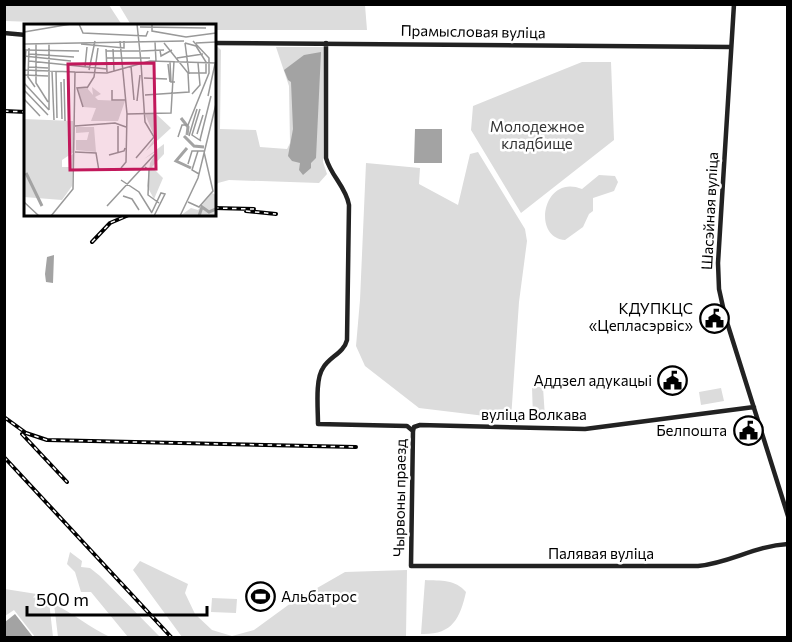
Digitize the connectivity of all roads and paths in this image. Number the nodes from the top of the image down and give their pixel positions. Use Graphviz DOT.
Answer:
graph roads {
  1 [pos="734,4"];
  2 [pos="4,33"];
  3 [pos="24,35"];
  4 [pos="216,42"];
  5 [pos="326,43"];
  6 [pos="731,47"];
  7 [pos="754,407"];
  8 [pos="413,431"];
  9 [pos="788,516"];
  10 [pos="788,544"];
  11 [pos="411,566"];
  1 -- 6 [label="street, Шасэйная вуліца"];
  2 -- 3 [label="street"];
  4 -- 5 [label="street, Прамысловая вуліца"];
  5 -- 6 [label="street, Прамысловая вуліца"];
  5 -- 8 [label="street, вуліца Волкава"];
  6 -- 7 [label="street, Шасэйная вуліца"];
  7 -- 8 [label="street, вуліца Волкава"];
  7 -- 9 [label="street, Шасэйная вуліца"];
  8 -- 11 [label="street, Чырвоны праезд"];
  10 -- 11 [label="street, Палявая вуліца"];
}
